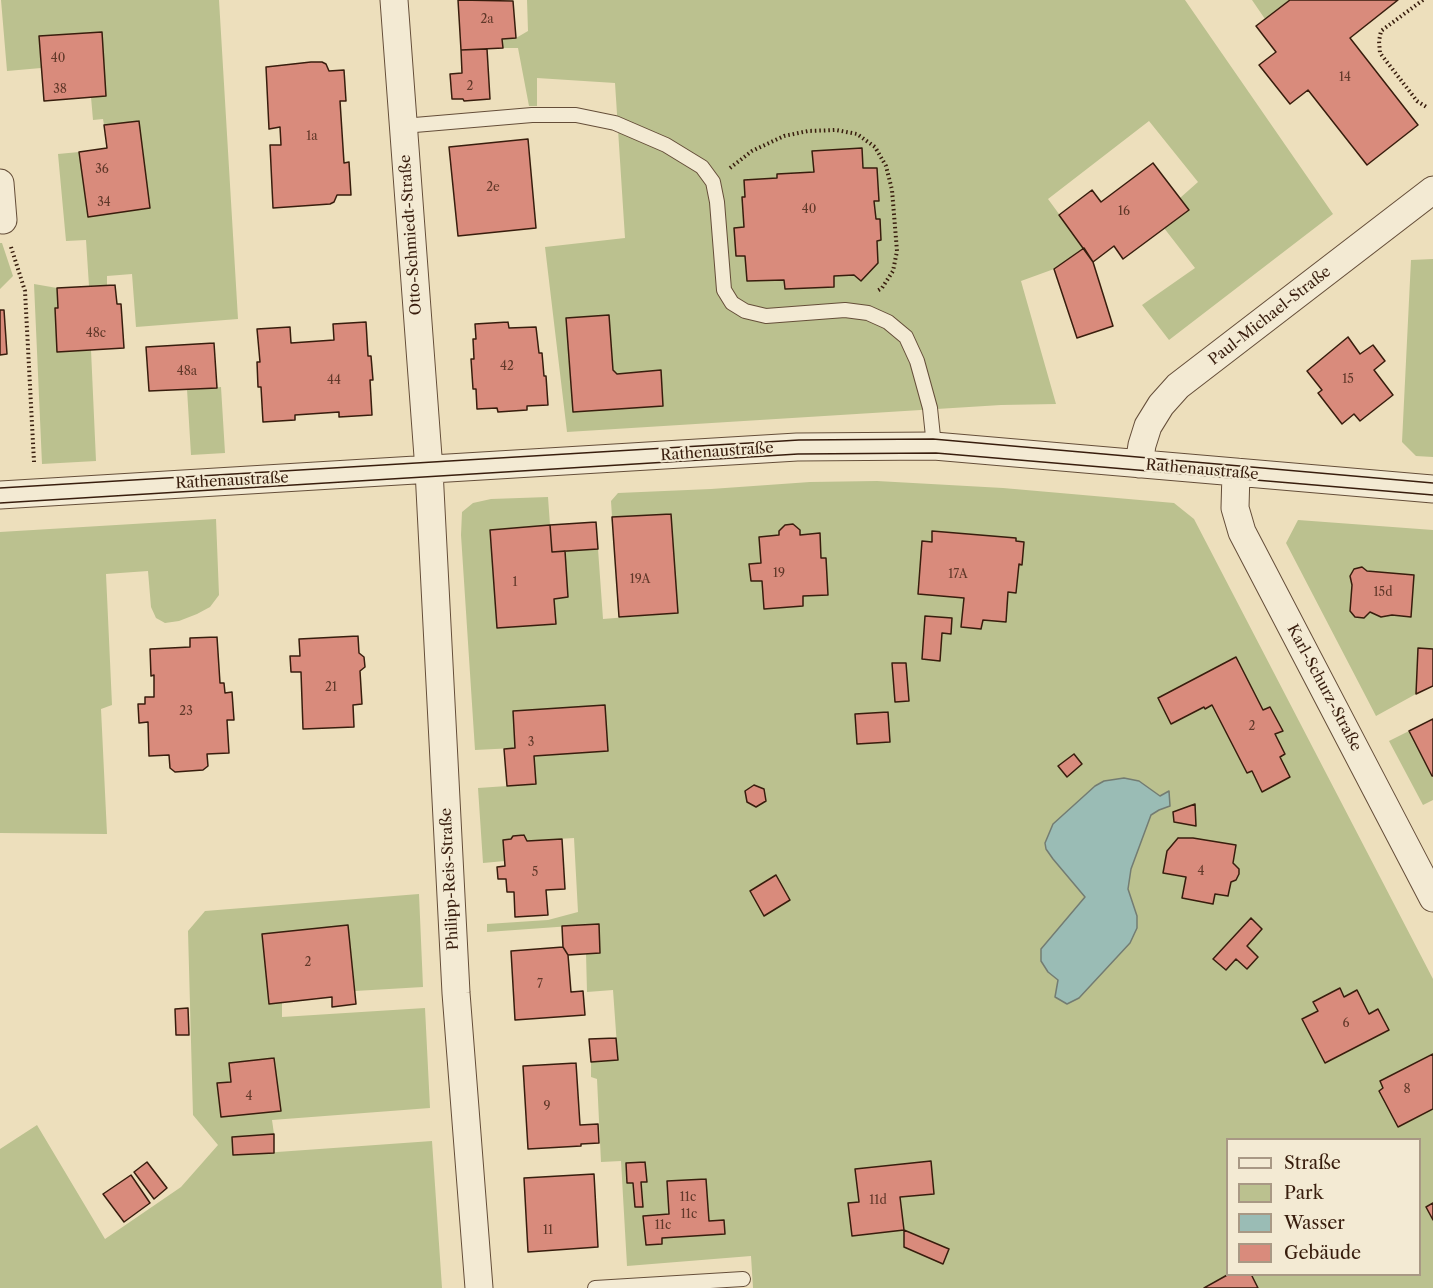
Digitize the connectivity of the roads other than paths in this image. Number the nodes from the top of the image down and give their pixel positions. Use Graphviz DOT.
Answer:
graph roads {
  1 [pos="394,0"];
  2 [pos="403,126"];
  3 [pos="0,183"];
  4 [pos="1433,190"];
  5 [pos="3,220"];
  6 [pos="934,446"];
  7 [pos="1139,464"];
  8 [pos="429,470"];
  9 [pos="1236,472"];
  10 [pos="1433,489"];
  11 [pos="0,495"];
  12 [pos="1433,898"];
  13 [pos="744,1279"];
  14 [pos="479,1288"];
  15 [pos="595,1288"];
  1 -- 2 [label="street, Otto-Schmiedt-Straße"];
  2 -- 6 [label="lane"];
  2 -- 8 [label="street, Otto-Schmiedt-Straße"];
  3 -- 5 [label="street"];
  4 -- 7 [label="street, Paul-Michael-Straße"];
  6 -- 7 [label="street, Rathenaustraße"];
  6 -- 8 [label="street, Rathenaustraße"];
  7 -- 9 [label="street, Rathenaustraße"];
  8 -- 11 [label="street, Rathenaustraße"];
  8 -- 14 [label="street, Philipp-Reis-Straße"];
  9 -- 10 [label="street, Rathenaustraße"];
  9 -- 12 [label="street, Karl-Schurz-Straße"];
  13 -- 15 [label="lane"];
}
